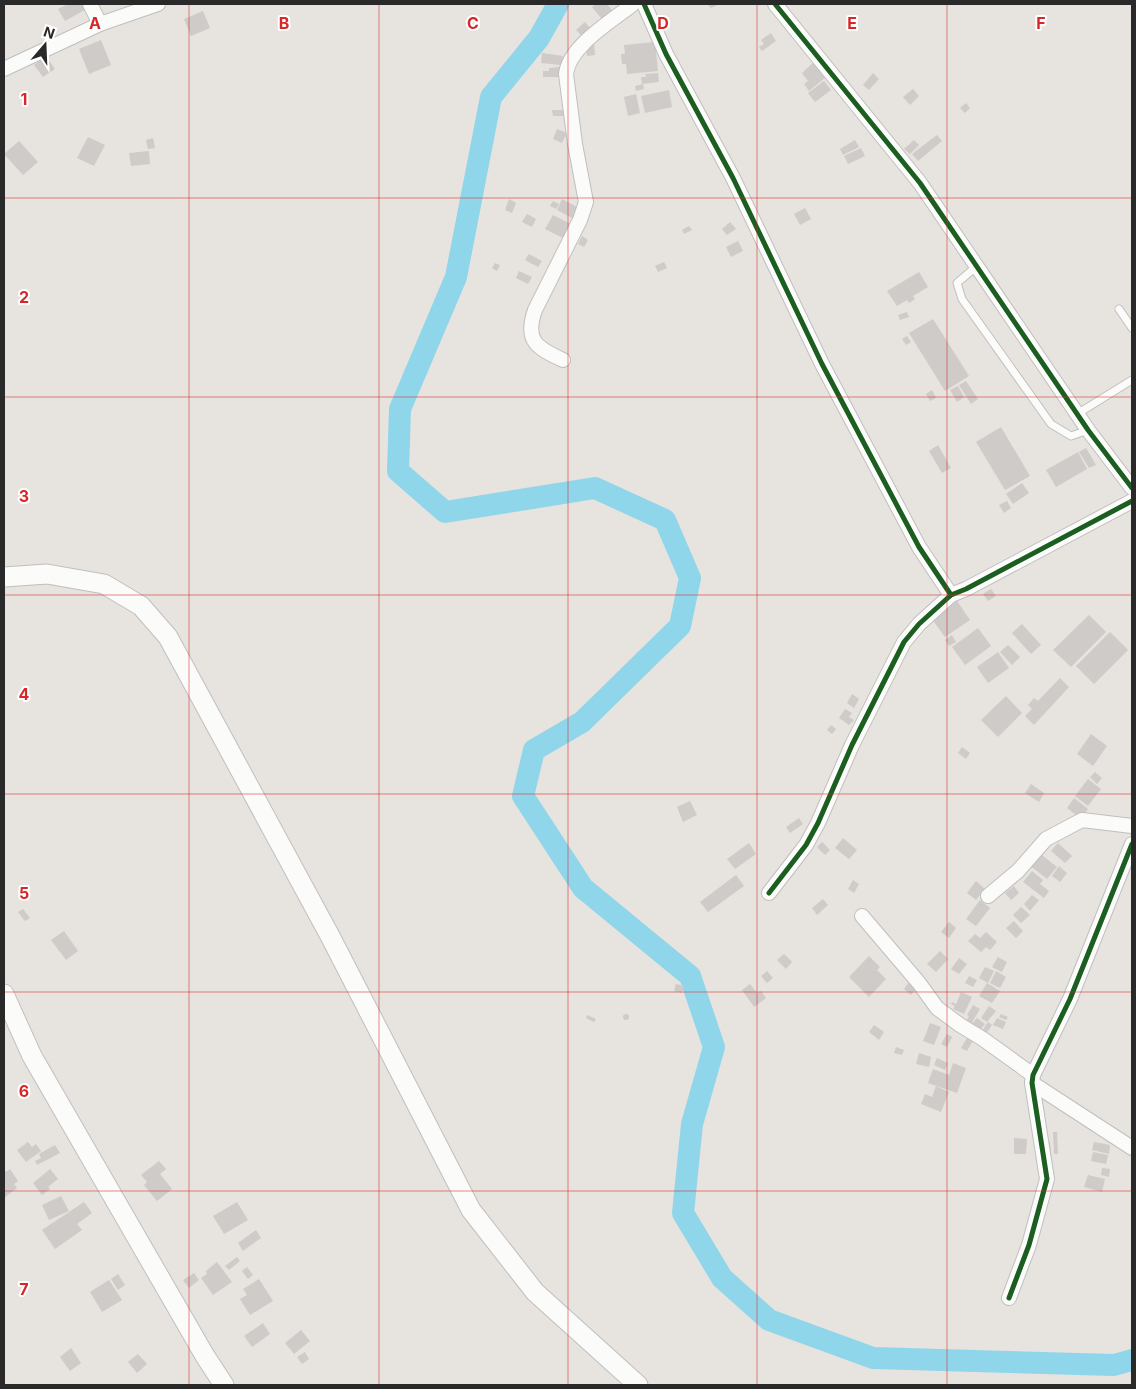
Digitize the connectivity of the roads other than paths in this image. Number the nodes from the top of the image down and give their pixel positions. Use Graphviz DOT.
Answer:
graph roads {
  1 [pos="90,4"];
  2 [pos="158,4"];
  3 [pos="633,4"];
  4 [pos="644,4"];
  5 [pos="775,4"];
  6 [pos="100,24"];
  7 [pos="4,68"];
  8 [pos="977,266"];
  9 [pos="1119,309"];
  10 [pos="1132,328"];
  11 [pos="563,360"];
  12 [pos="1132,380"];
  13 [pos="1077,414"];
  14 [pos="1088,430"];
  15 [pos="1132,488"];
  16 [pos="1132,501"];
  17 [pos="4,577"];
  18 [pos="951,595"];
  19 [pos="1132,826"];
  20 [pos="1132,844"];
  21 [pos="768,893"];
  22 [pos="988,896"];
  23 [pos="862,916"];
  24 [pos="4,994"];
  25 [pos="1033,1079"];
  26 [pos="1132,1148"];
  27 [pos="1010,1298"];
  28 [pos="224,1385"];
  29 [pos="638,1385"];
  1 -- 6 [label="street"];
  2 -- 6 [label="street"];
  3 -- 11 [label="street"];
  4 -- 18 [label="street"];
  5 -- 8 [label="street"];
  6 -- 7 [label="street"];
  8 -- 13 [label="street"];
  8 -- 14 [label="lane"];
  9 -- 10 [label="lane"];
  12 -- 13 [label="lane"];
  13 -- 14 [label="street"];
  14 -- 15 [label="street"];
  16 -- 18 [label="street"];
  17 -- 29 [label="main road"];
  18 -- 21 [label="street"];
  19 -- 22 [label="street"];
  20 -- 25 [label="street"];
  23 -- 25 [label="street"];
  24 -- 28 [label="main road"];
  25 -- 26 [label="street"];
  25 -- 27 [label="street"];
}
